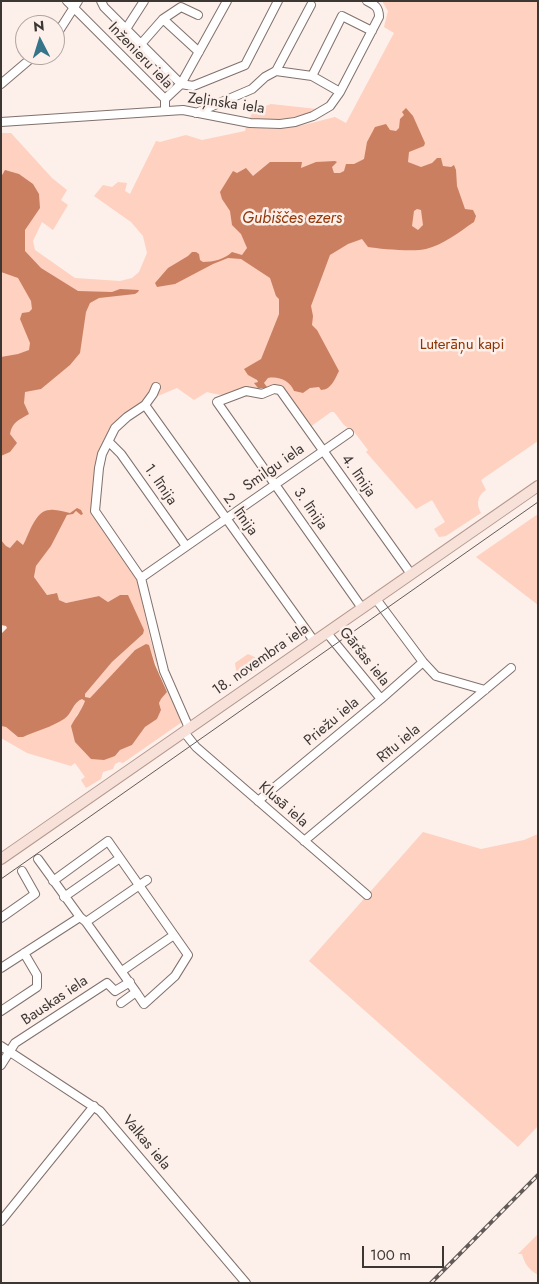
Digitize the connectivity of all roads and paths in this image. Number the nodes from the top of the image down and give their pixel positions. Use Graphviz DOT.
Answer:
graph roads {
  1 [pos="67,1"];
  2 [pos="102,1"];
  3 [pos="144,1"];
  4 [pos="227,1"];
  5 [pos="278,1"];
  6 [pos="367,1"];
  7 [pos="76,4"];
  8 [pos="187,5"];
  9 [pos="311,6"];
  10 [pos="198,15"];
  11 [pos="163,19"];
  12 [pos="65,21"];
  13 [pos="126,29"];
  14 [pos="372,32"];
  15 [pos="141,44"];
  16 [pos="199,52"];
  17 [pos="23,65"];
  18 [pos="276,71"];
  19 [pos="312,76"];
  20 [pos="1,84"];
  21 [pos="181,84"];
  22 [pos="340,92"];
  23 [pos="164,100"];
  24 [pos="165,111"];
  25 [pos="196,113"];
  26 [pos="1,122"];
  27 [pos="156,387"];
  28 [pos="217,402"];
  29 [pos="145,405"];
  30 [pos="349,433"];
  31 [pos="109,442"];
  32 [pos="323,451"];
  33 [pos="275,484"];
  34 [pos="538,486"];
  35 [pos="226,518"];
  36 [pos="186,546"];
  37 [pos="411,574"];
  38 [pos="141,578"];
  39 [pos="376,599"];
  40 [pos="362,608"];
  41 [pos="327,633"];
  42 [pos="314,641"];
  43 [pos="423,662"];
  44 [pos="511,668"];
  45 [pos="485,690"];
  46 [pos="381,699"];
  47 [pos="187,730"];
  48 [pos="258,802"];
  49 [pos="304,841"];
  50 [pos="120,858"];
  51 [pos="38,859"];
  52 [pos="1,860"];
  53 [pos="22,871"];
  54 [pos="148,880"];
  55 [pos="53,882"];
  56 [pos="139,886"];
  57 [pos="367,895"];
  58 [pos="64,897"];
  59 [pos="1,918"];
  60 [pos="83,919"];
  61 [pos="174,935"];
  62 [pos="24,953"];
  63 [pos="1,968"];
  64 [pos="122,971"];
  65 [pos="130,982"];
  66 [pos="136,992"];
  67 [pos="121,1003"];
  68 [pos="1,1011"];
  69 [pos="1,1046"];
  70 [pos="10,1052"];
  71 [pos="1,1064"];
  72 [pos="94,1106"];
  73 [pos="1,1221"];
  74 [pos="246,1283"];
  1 -- 7 [label="street, Inženieru iela"];
  2 -- 13 [label="street"];
  3 -- 13 [label="street"];
  4 -- 16 [label="street"];
  5 -- 21 [label="street"];
  6 -- 14 [label="street, Zeļinska iela"];
  7 -- 12 [label="street"];
  7 -- 23 [label="street, Inženieru iela"];
  8 -- 10 [label="street"];
  8 -- 11 [label="street"];
  9 -- 18 [label="street"];
  11 -- 15 [label="street"];
  11 -- 16 [label="street"];
  13 -- 15 [label="street"];
  14 -- 19 [label="street"];
  14 -- 22 [label="street, Zeļinska iela"];
  15 -- 21 [label="street"];
  16 -- 21 [label="street"];
  17 -- 20 [label="street"];
  18 -- 19 [label="street"];
  18 -- 25 [label="street"];
  19 -- 22 [label="street"];
  21 -- 23 [label="street"];
  22 -- 25 [label="street, Zeļinska iela"];
  23 -- 24 [label="street, Inženieru iela"];
  24 -- 25 [label="street, Zeļinska iela"];
  24 -- 26 [label="street, Zeļinska iela"];
  27 -- 29 [label="street"];
  28 -- 32 [label="street, 4. līnija"];
  28 -- 33 [label="street, 3. līnija"];
  29 -- 31 [label="street"];
  29 -- 35 [label="street, 2. līnija"];
  30 -- 32 [label="street, Smilgu iela"];
  31 -- 36 [label="street, 1. līnija"];
  31 -- 38 [label="street"];
  32 -- 33 [label="street, Smilgu iela"];
  32 -- 37 [label="street, 4. līnija"];
  33 -- 35 [label="street, Smilgu iela"];
  33 -- 40 [label="street, 3. līnija"];
  34 -- 37 [label="main road, 18. novembra iela"];
  35 -- 36 [label="street, Smilgu iela"];
  35 -- 42 [label="street, 2. līnija"];
  36 -- 38 [label="street, Smilgu iela"];
  37 -- 39 [label="main road, 18. novembra iela"];
  38 -- 47 [label="street"];
  39 -- 40 [label="main road, 18. novembra iela"];
  39 -- 43 [label="street"];
  40 -- 41 [label="main road, 18. novembra iela"];
  41 -- 42 [label="main road, 18. novembra iela"];
  41 -- 46 [label="street, Gāršas iela"];
  42 -- 47 [label="main road, 18. novembra iela"];
  43 -- 45 [label="street"];
  43 -- 46 [label="street, Priežu iela"];
  44 -- 45 [label="street, Rītu iela"];
  45 -- 49 [label="street, Rītu iela"];
  46 -- 48 [label="street, Priežu iela"];
  47 -- 48 [label="street, Klusā iela"];
  47 -- 52 [label="main road, 18. novembra iela"];
  48 -- 49 [label="street, Klusā iela"];
  49 -- 57 [label="street, Klusā iela"];
  50 -- 55 [label="street"];
  50 -- 56 [label="street"];
  50 -- 58 [label="street"];
  51 -- 55 [label="street"];
  53 -- 59 [label="street"];
  54 -- 56 [label="street"];
  55 -- 58 [label="street"];
  56 -- 60 [label="street"];
  56 -- 61 [label="street"];
  58 -- 60 [label="street"];
  60 -- 62 [label="street"];
  60 -- 64 [label="street"];
  61 -- 64 [label="street"];
  61 -- 66 [label="street"];
  62 -- 63 [label="street"];
  62 -- 68 [label="street"];
  64 -- 65 [label="street"];
  65 -- 66 [label="street"];
  65 -- 70 [label="street, Bauskas iela"];
  66 -- 67 [label="street"];
  69 -- 70 [label="street, Valkas iela"];
  70 -- 71 [label="street, Bauskas iela"];
  70 -- 72 [label="street, Valkas iela"];
  72 -- 73 [label="street"];
  72 -- 74 [label="street, Valkas iela"];
}
